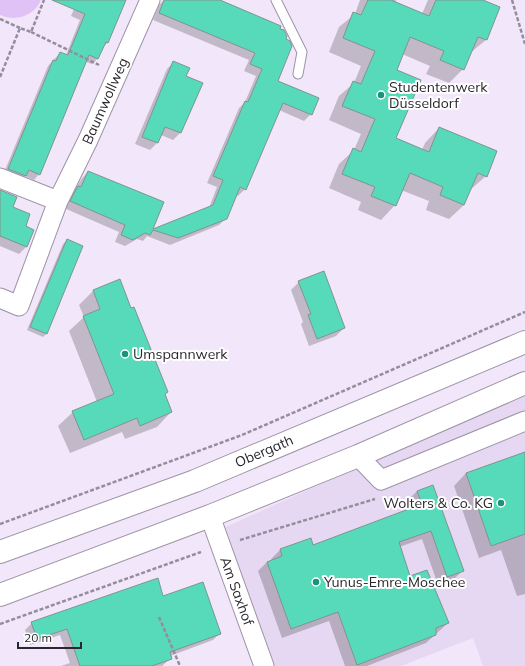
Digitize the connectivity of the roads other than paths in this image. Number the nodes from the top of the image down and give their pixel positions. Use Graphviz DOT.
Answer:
graph roads {
  1 [pos="150,0"];
  2 [pos="276,0"];
  3 [pos="298,74"];
  4 [pos="0,178"];
  5 [pos="58,201"];
  6 [pos="0,298"];
  7 [pos="525,342"];
  8 [pos="525,383"];
  9 [pos="525,421"];
  10 [pos="358,456"];
  11 [pos="210,516"];
  12 [pos="0,552"];
  13 [pos="0,594"];
  14 [pos="264,666"];
  1 -- 5 [label="street, Baumwollweg"];
  2 -- 3 [label="lane"];
  4 -- 5 [label="street"];
  5 -- 6 [label="street, Baumwollweg"];
  7 -- 12 [label="main road, Obergath"];
  8 -- 10 [label="main road"];
  9 -- 10 [label="street"];
  10 -- 11 [label="main road"];
  11 -- 13 [label="main road"];
  11 -- 14 [label="street, Am Saxhof"];
}
